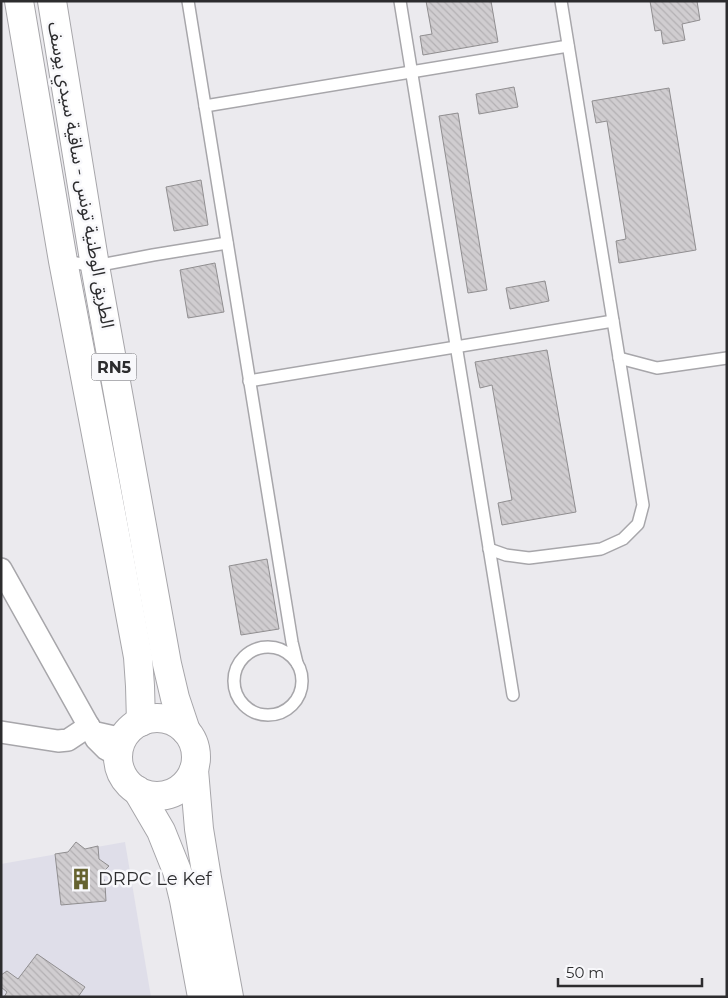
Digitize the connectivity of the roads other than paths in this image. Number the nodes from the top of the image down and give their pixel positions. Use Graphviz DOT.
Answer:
graph roads {
  1 [pos="18,1"];
  2 [pos="52,1"];
  3 [pos="188,1"];
  4 [pos="400,1"];
  5 [pos="561,1"];
  6 [pos="568,46"];
  7 [pos="411,72"];
  8 [pos="205,106"];
  9 [pos="227,243"];
  10 [pos="63,261"];
  11 [pos="95,266"];
  12 [pos="613,321"];
  13 [pos="456,347"];
  14 [pos="619,358"];
  15 [pos="727,358"];
  16 [pos="249,381"];
  17 [pos="489,549"];
  18 [pos="1,570"];
  19 [pos="296,662"];
  20 [pos="513,695"];
  21 [pos="90,729"];
  22 [pos="186,731"];
  23 [pos="1,732"];
  24 [pos="128,739"];
  25 [pos="194,770"];
  26 [pos="138,790"];
  27 [pos="202,997"];
  28 [pos="229,997"];
  1 -- 10 [label="main road, الطريق الوطنية تونس - ساقية سيدي يوسف / RN5"];
  2 -- 11 [label="main road, الطريق الوطنية تونس - ساقية سيدي يوسف / RN5"];
  3 -- 8 [label="lane"];
  4 -- 7 [label="lane"];
  5 -- 6 [label="lane"];
  6 -- 7 [label="lane"];
  6 -- 12 [label="lane"];
  7 -- 8 [label="lane"];
  7 -- 13 [label="lane"];
  8 -- 9 [label="lane"];
  9 -- 11 [label="lane"];
  9 -- 16 [label="lane"];
  10 -- 11 [label="lane"];
  10 -- 24 [label="main road, الطريق الوطنية تونس - ساقية سيدي يوسف / RN5"];
  11 -- 22 [label="main road, الطريق الوطنية تونس - ساقية سيدي يوسف / RN5"];
  12 -- 13 [label="lane"];
  12 -- 14 [label="lane"];
  13 -- 16 [label="lane"];
  13 -- 17 [label="lane"];
  14 -- 15 [label="lane"];
  14 -- 17 [label="lane"];
  16 -- 19 [label="lane"];
  17 -- 20 [label="lane"];
  18 -- 21 [label="street"];
  19 -- 19 [label="lane"];
  21 -- 23 [label="street"];
  21 -- 24 [label="street"];
  22 -- 24 [label="main road"];
  22 -- 25 [label="main road, RN5"];
  24 -- 26 [label="main road, RN5"];
  25 -- 26 [label="main road"];
  25 -- 28 [label="main road, RN5"];
  26 -- 27 [label="main road, RN5"];
}
